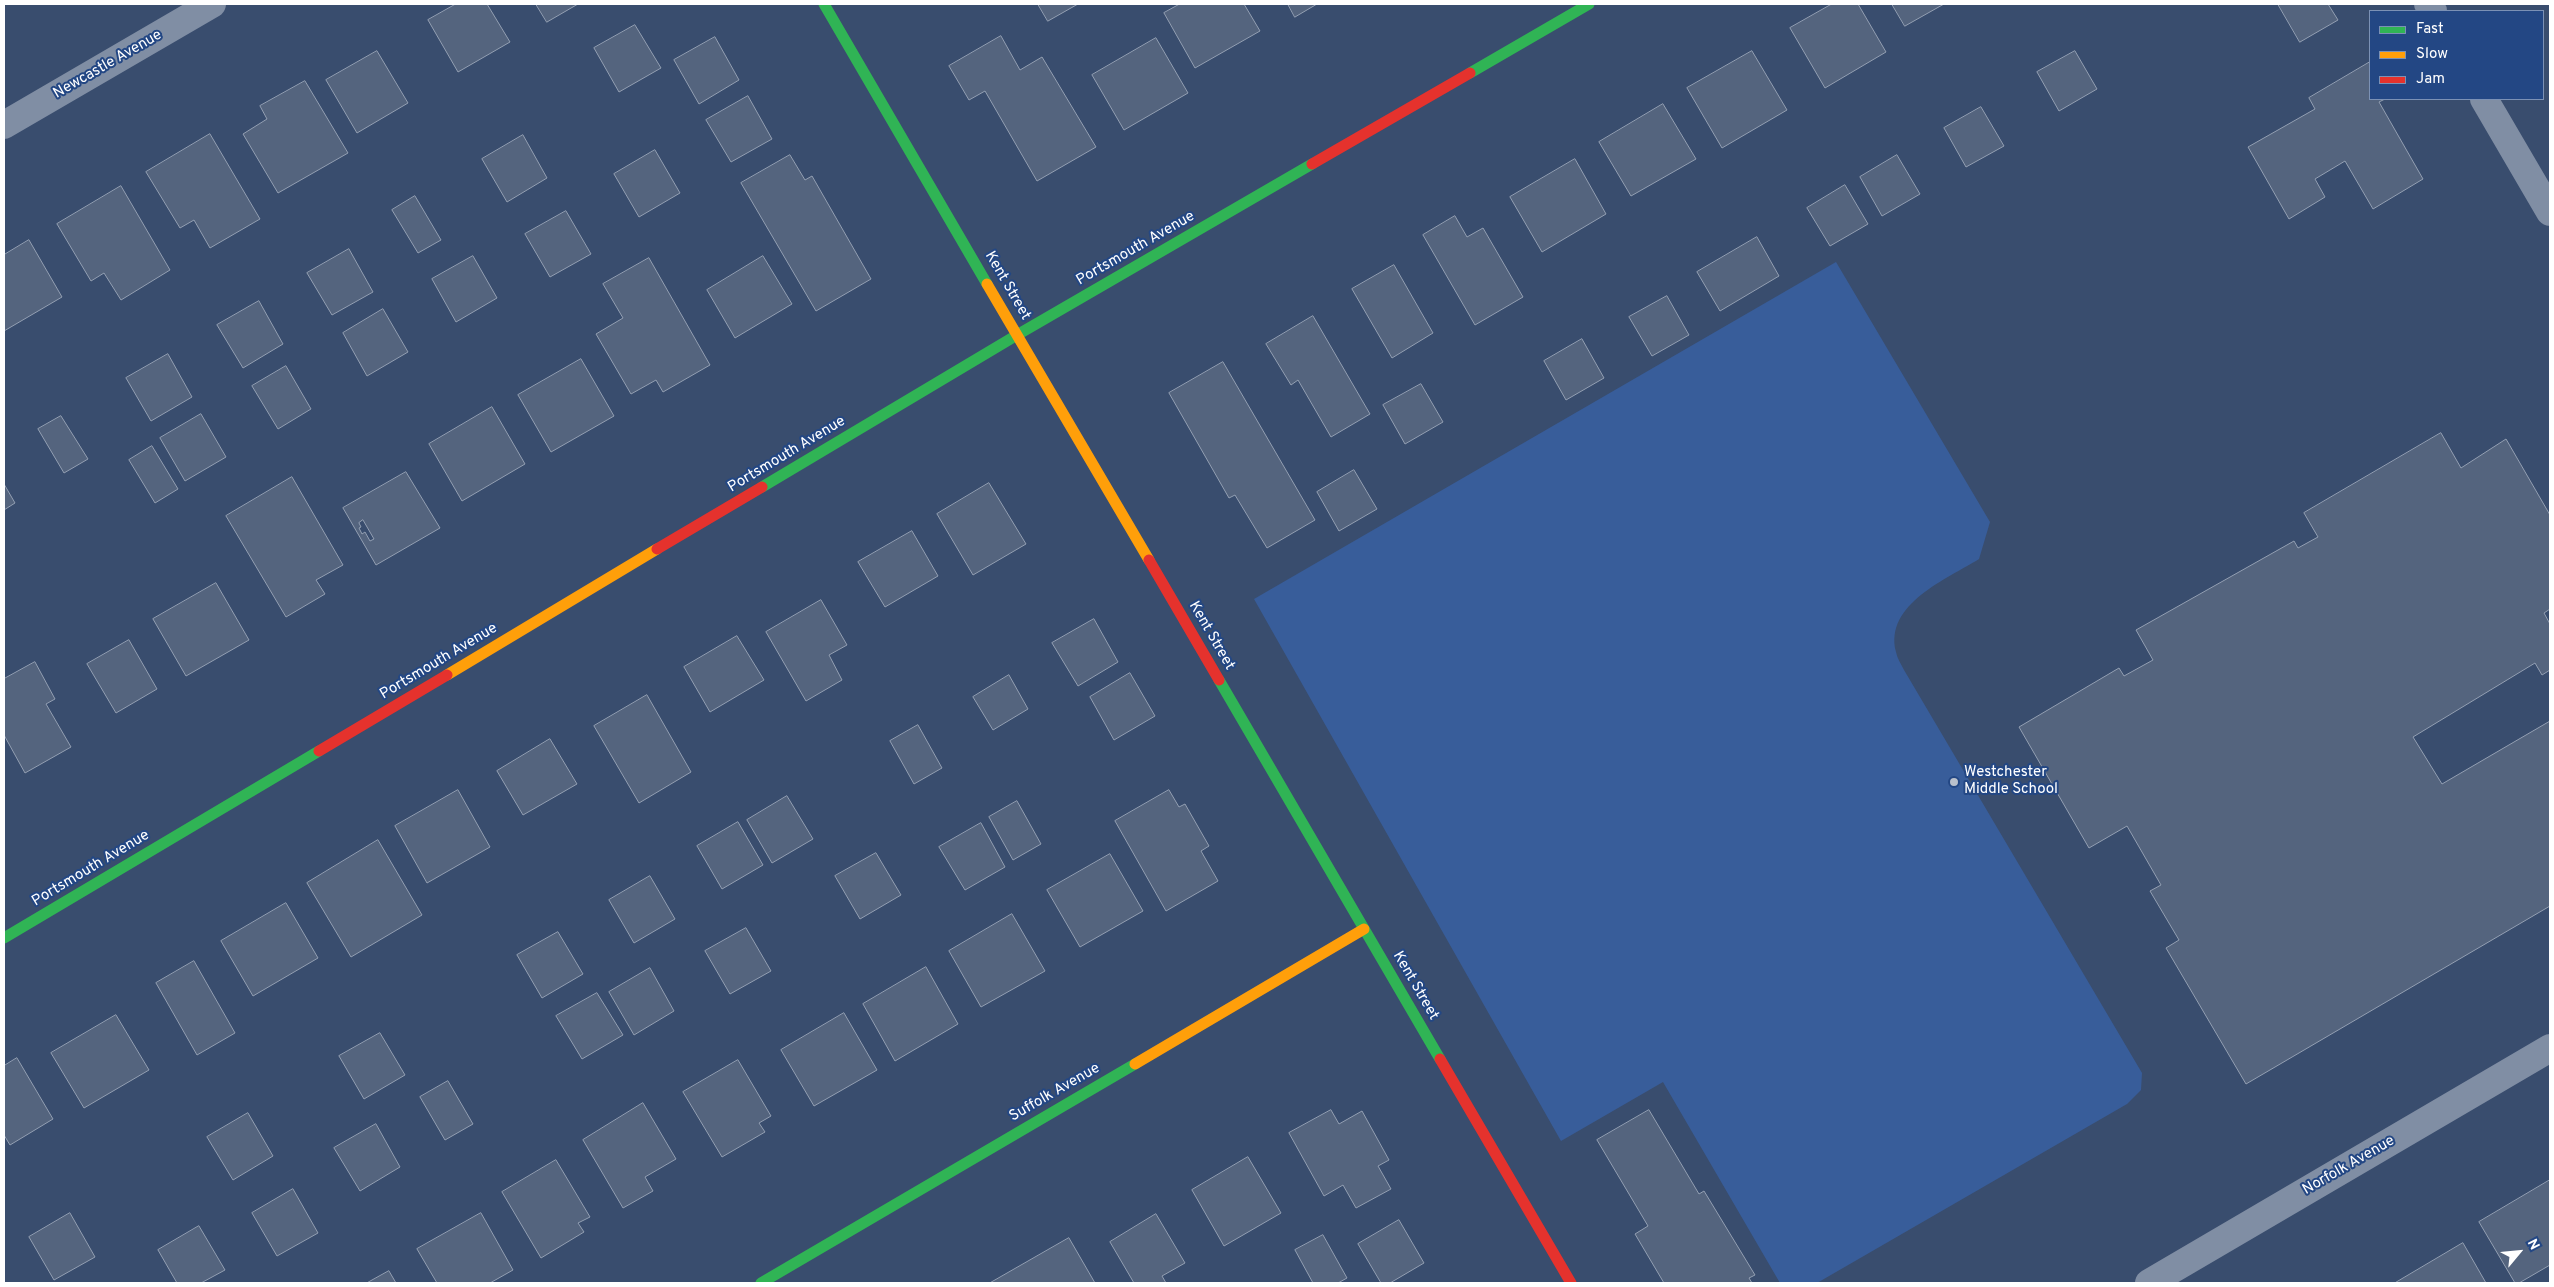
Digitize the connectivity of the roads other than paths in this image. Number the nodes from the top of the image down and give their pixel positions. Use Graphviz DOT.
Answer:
graph roads {
  1 [pos="212,4"];
  2 [pos="824,4"];
  3 [pos="1589,4"];
  4 [pos="2485,100"];
  5 [pos="4,125"];
  6 [pos="2550,212"];
  7 [pos="1017,335"];
  8 [pos="1364,929"];
  9 [pos="4,938"];
  10 [pos="2550,1048"];
  11 [pos="760,1283"];
  12 [pos="1571,1283"];
  13 [pos="2148,1283"];
  1 -- 5 [label="street, Newcastle Avenue"];
  2 -- 7 [label="street, Kent Street"];
  3 -- 7 [label="street, Portsmouth Avenue"];
  4 -- 6 [label="street"];
  7 -- 8 [label="street, Kent Street"];
  7 -- 9 [label="street, Portsmouth Avenue"];
  8 -- 11 [label="street, Suffolk Avenue"];
  8 -- 12 [label="street, Kent Street"];
  10 -- 13 [label="street, Norfolk Avenue"];
}
